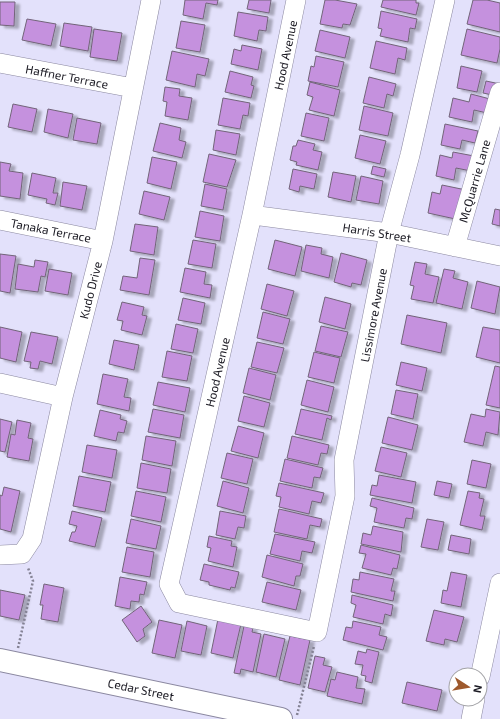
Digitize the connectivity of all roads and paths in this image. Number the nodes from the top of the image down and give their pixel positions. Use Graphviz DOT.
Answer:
graph roads {
  1 [pos="151,0"];
  2 [pos="296,0"];
  3 [pos="445,0"];
  4 [pos="0,63"];
  5 [pos="133,88"];
  6 [pos="500,92"];
  7 [pos="252,215"];
  8 [pos="0,220"];
  9 [pos="389,232"];
  10 [pos="103,241"];
  11 [pos="455,247"];
  12 [pos="500,256"];
  13 [pos="0,383"];
  14 [pos="63,397"];
  15 [pos="0,555"];
  16 [pos="27,566"];
  17 [pos="500,583"];
  18 [pos="317,632"];
  19 [pos="7,661"];
  20 [pos="482,667"];
  21 [pos="473,707"];
  22 [pos="281,719"];
  23 [pos="296,719"];
  24 [pos="471,719"];
  1 -- 5 [label="street, Kudo Drive"];
  2 -- 7 [label="street, Hood Avenue"];
  3 -- 9 [label="street, Lissimore Avenue"];
  4 -- 5 [label="street, Haffner Terrace"];
  5 -- 10 [label="street, Kudo Drive"];
  6 -- 11 [label="street, McQuarrie Lane"];
  7 -- 9 [label="street, Harris Street"];
  7 -- 18 [label="street, Hood Avenue"];
  8 -- 10 [label="street, Tanaka Terrace"];
  9 -- 11 [label="street, Harris Street"];
  9 -- 18 [label="street, Lissimore Avenue"];
  10 -- 14 [label="street, Kudo Drive"];
  11 -- 12 [label="street, Harris Street"];
  13 -- 14 [label="street"];
  14 -- 15 [label="street, Kudo Drive"];
  16 -- 19 [label="path"];
  17 -- 20 [label="street"];
  18 -- 23 [label="path"];
  19 -- 22 [label="main road, Cedar Street"];
  21 -- 24 [label="street"];
}
